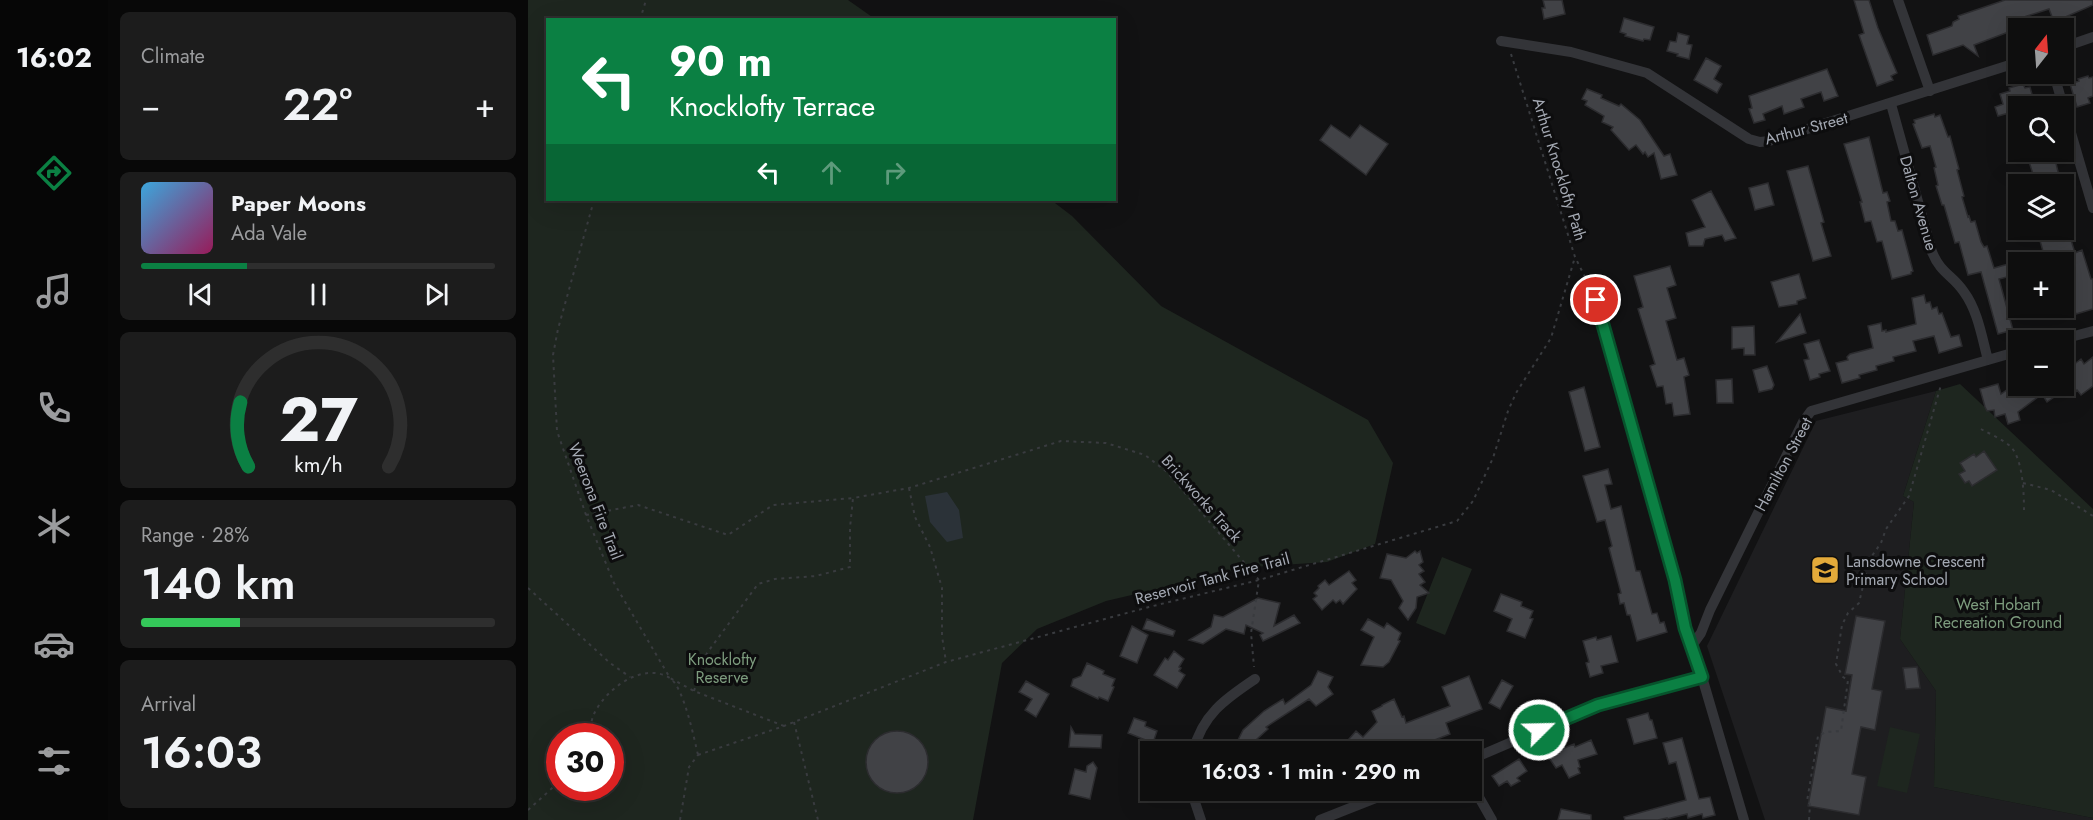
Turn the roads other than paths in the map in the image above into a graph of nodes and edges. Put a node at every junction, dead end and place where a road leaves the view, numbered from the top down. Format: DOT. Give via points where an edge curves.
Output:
graph roads {
  1 [pos="1898,0"];
  2 [pos="2093,37"];
  3 [pos="1504,41"];
  4 [pos="2074,44"];
  5 [pos="2008,66"];
  6 [pos="1930,91"];
  7 [pos="1891,104"];
  8 [pos="2074,142"];
  9 [pos="2093,208"];
  10 [pos="1596,300"];
  11 [pos="2093,331"];
  12 [pos="2074,336"];
  13 [pos="2008,354"];
  14 [pos="1988,360"];
  15 [pos="1691,647"];
  16 [pos="1702,677"];
  17 [pos="1255,679"];
  18 [pos="1197,741"];
  19 [pos="1482,755"];
  20 [pos="1195,801"];
  21 [pos="1368,801"];
  22 [pos="1481,801"];
  23 [pos="1201,820"];
  24 [pos="1320,820"];
  25 [pos="1492,820"];
  26 [pos="1744,820"];
  1 -- 6 [label="street"];
  2 -- 4 [label="street"];
  3 -- 7 [label="street, Arthur Street" via="1571,52 1647,73 1749,139 1760,142"];
  5 -- 6 [label="street, Arthur Street"];
  6 -- 7 [label="street, Arthur Street"];
  7 -- 14 [label="street, Dalton Avenue" via="1932,252 1938,265 1964,291"];
  8 -- 9 [label="street"];
  10 -- 15 [label="street"];
  11 -- 12 [label="street"];
  13 -- 14 [label="street, Hamilton Street"];
  14 -- 15 [label="street, Hamilton Street" via="1811,411"];
  15 -- 16 [label="street"];
  16 -- 19 [label="street" via="1598,705"];
  16 -- 26 [label="street"];
  17 -- 18 [label="street" via="1209,714"];
  20 -- 23 [label="street"];
  21 -- 24 [label="street"];
  22 -- 25 [label="street"];
}
